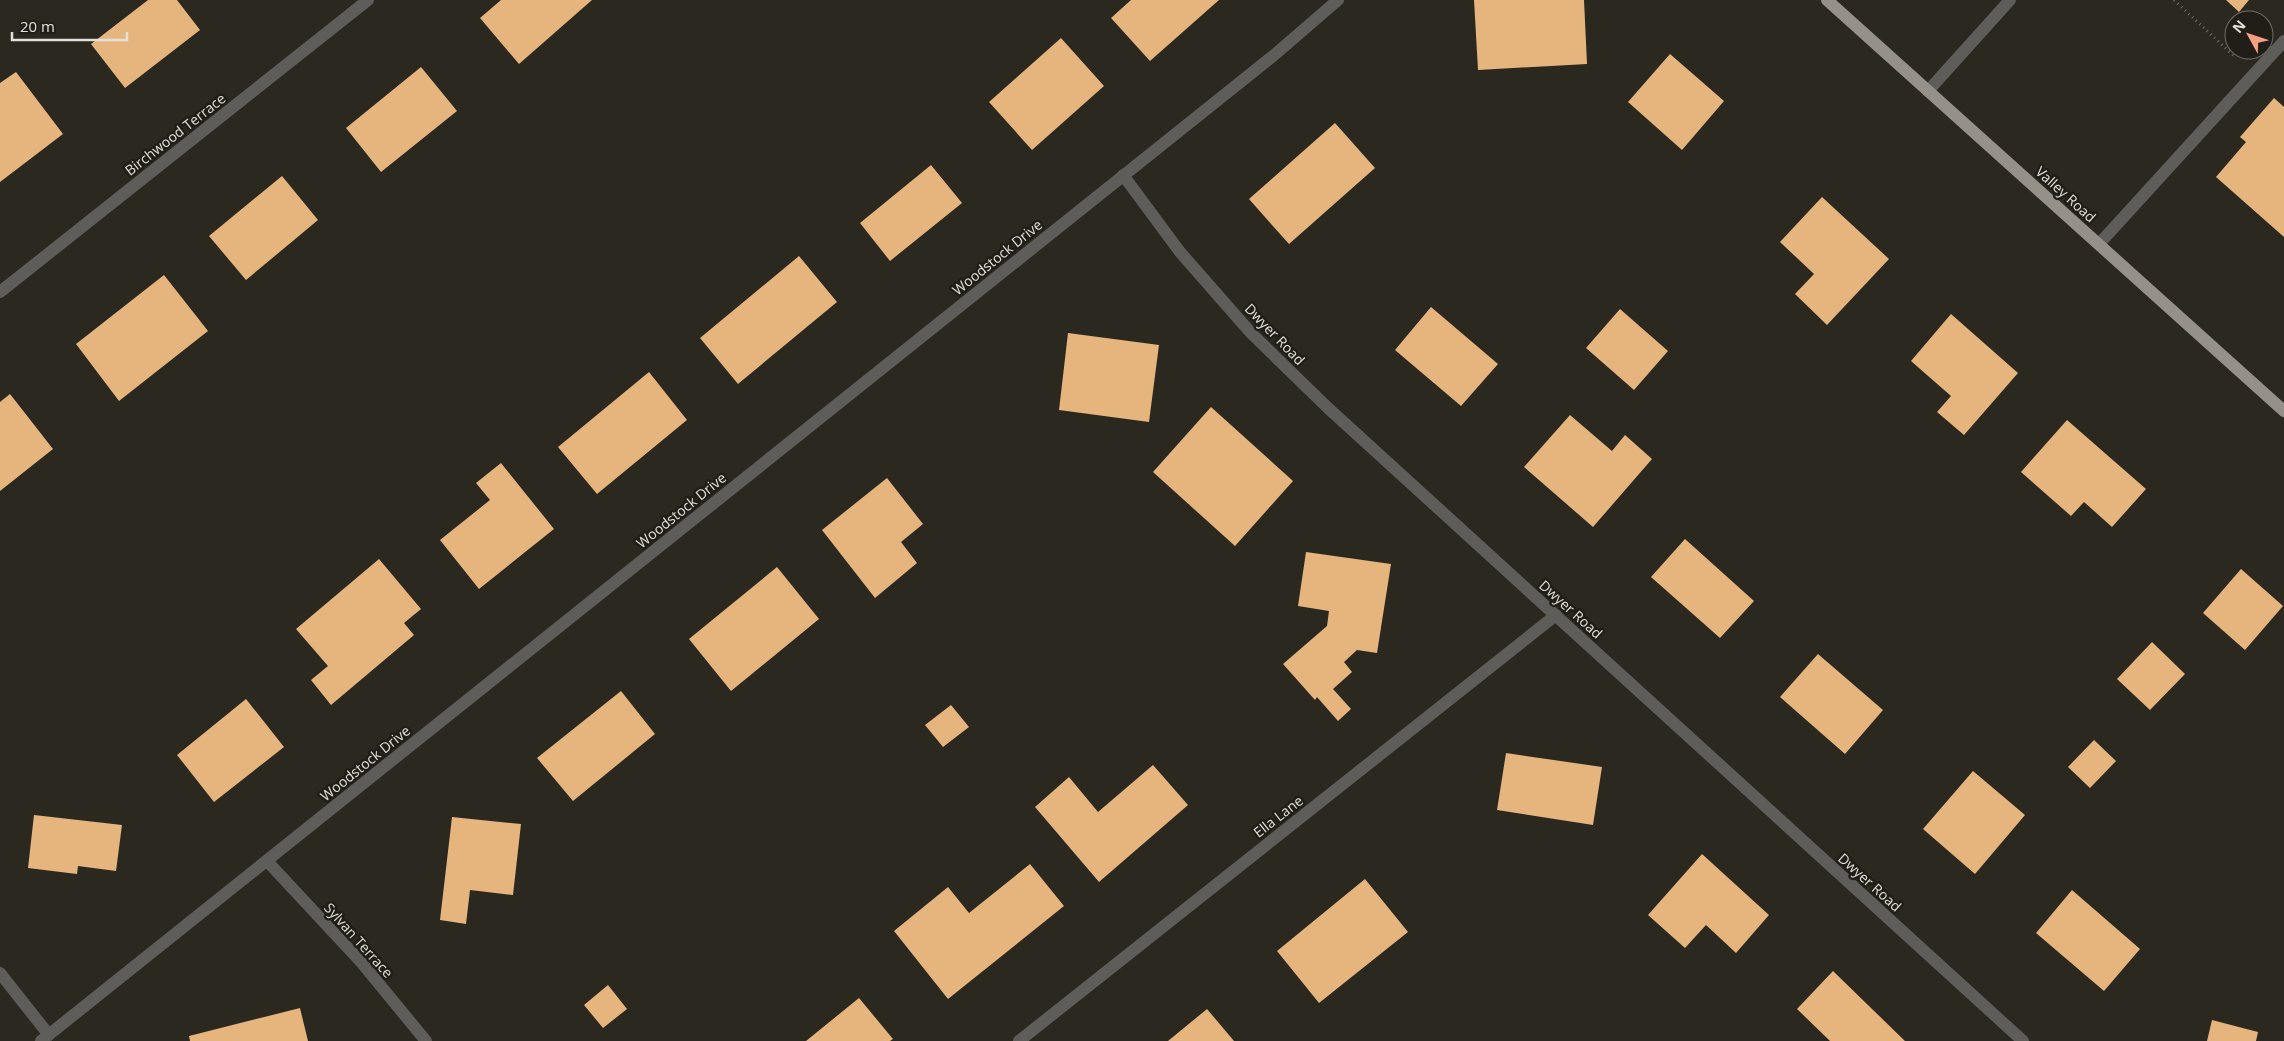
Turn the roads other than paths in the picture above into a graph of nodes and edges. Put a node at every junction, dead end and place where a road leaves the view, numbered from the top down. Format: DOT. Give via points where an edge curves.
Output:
graph roads {
  1 [pos="368,0"];
  2 [pos="1338,0"];
  3 [pos="1827,0"];
  4 [pos="2010,0"];
  5 [pos="2284,41"];
  6 [pos="1928,91"];
  7 [pos="1123,176"];
  8 [pos="2099,244"];
  9 [pos="0,292"];
  10 [pos="2284,411"];
  11 [pos="1556,615"];
  12 [pos="267,861"];
  13 [pos="0,973"];
  14 [pos="45,1038"];
  15 [pos="426,1041"];
  16 [pos="1019,1041"];
  17 [pos="2023,1041"];
  1 -- 9 [label="street, Birchwood Terrace"];
  2 -- 7 [label="street, Woodstock Drive"];
  3 -- 6 [label="main road, Valley Road"];
  4 -- 6 [label="street"];
  5 -- 8 [label="street"];
  6 -- 8 [label="main road, Valley Road"];
  7 -- 11 [label="street, Dwyer Road" via="1180,252 1252,333 1328,408"];
  7 -- 12 [label="street, Woodstock Drive"];
  8 -- 10 [label="main road, Valley Road"];
  11 -- 16 [label="street, Ella Lane"];
  11 -- 17 [label="street, Dwyer Road"];
  12 -- 14 [label="street, Woodstock Drive"];
  12 -- 15 [label="street, Sylvan Terrace" via="361,962"];
  13 -- 14 [label="street"];
}
